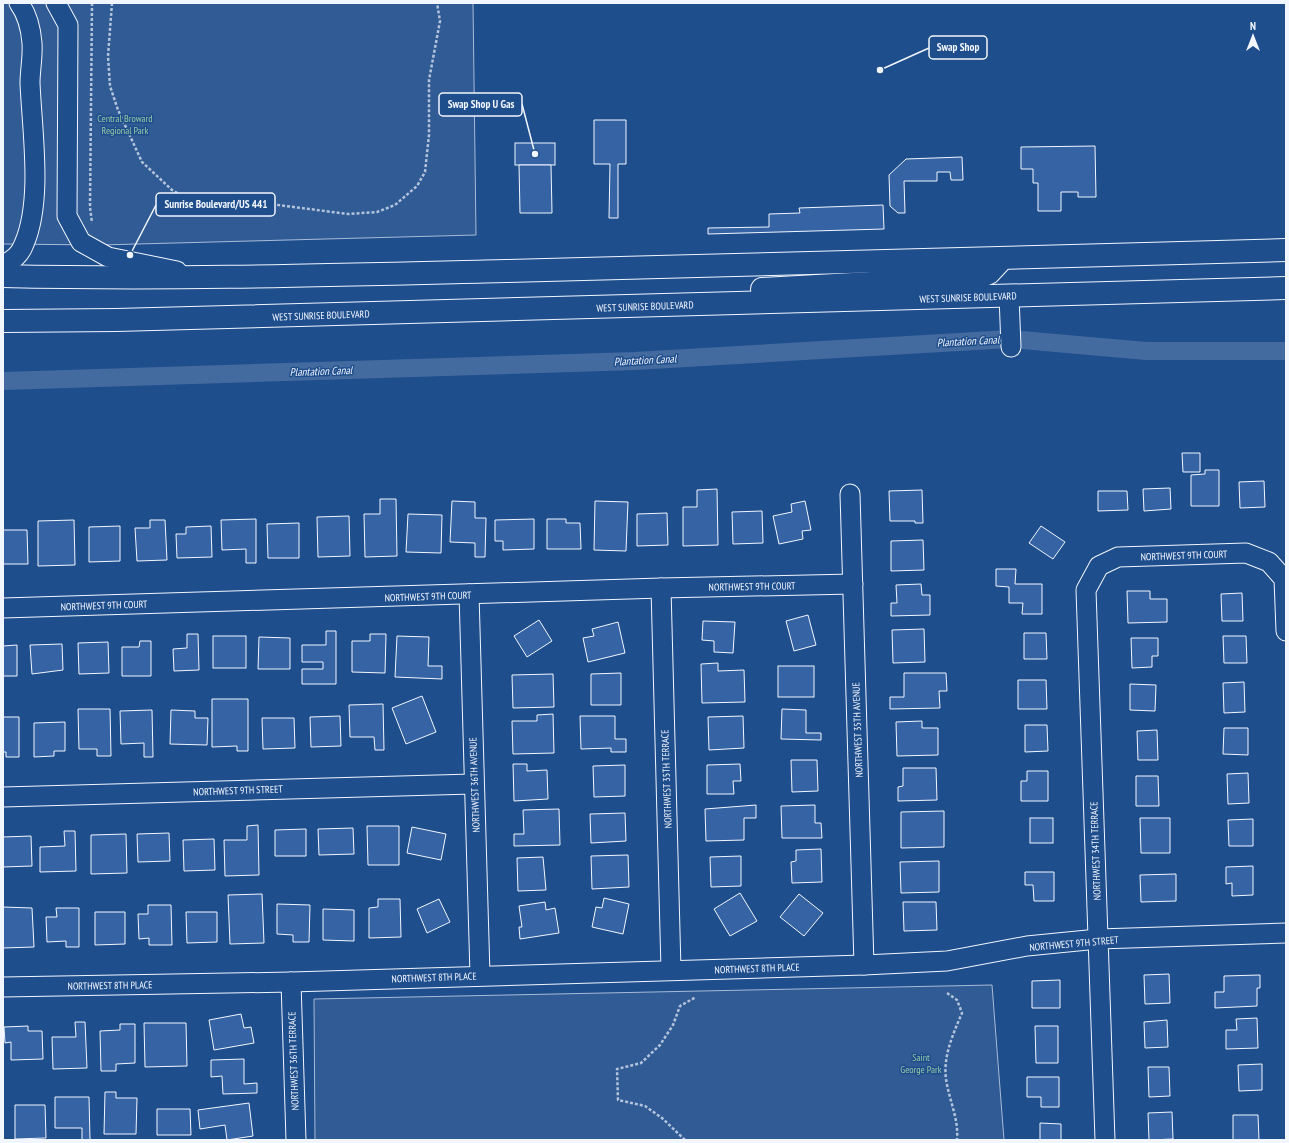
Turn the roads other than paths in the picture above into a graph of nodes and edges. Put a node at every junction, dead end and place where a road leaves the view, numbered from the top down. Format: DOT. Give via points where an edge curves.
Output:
graph roads {
  1 [pos="19,3"];
  2 [pos="56,3"];
  3 [pos="1286,250"];
  4 [pos="1003,258"];
  5 [pos="3,265"];
  6 [pos="3,276"];
  7 [pos="206,277"];
  8 [pos="1286,288"];
  9 [pos="1009,296"];
  10 [pos="718,304"];
  11 [pos="3,321"];
  12 [pos="1010,339"];
  13 [pos="850,494"];
  14 [pos="1099,566"];
  15 [pos="853,584"];
  16 [pos="661,588"];
  17 [pos="469,594"];
  18 [pos="3,608"];
  19 [pos="1286,631"];
  20 [pos="473,784"];
  21 [pos="3,797"];
  22 [pos="1286,933"];
  23 [pos="1098,939"];
  24 [pos="864,965"];
  25 [pos="671,970"];
  26 [pos="480,975"];
  27 [pos="291,982"];
  28 [pos="3,987"];
  29 [pos="296,1140"];
  30 [pos="1105,1140"];
  1 -- 5 [label="street" via="24,10 32,43 32,215 24,245 16,258"];
  2 -- 7 [label="street" via="68,25 67,216 81,242 108,257"];
  3 -- 4 [label="main road"];
  4 -- 7 [label="main road"];
  4 -- 10 [label="main road" via="989,273 980,277 740,290"];
  6 -- 7 [label="main road" via="114,279"];
  8 -- 9 [label="main road, WEST SUNRISE BOULEVARD"];
  9 -- 10 [label="main road, WEST SUNRISE BOULEVARD"];
  9 -- 12 [label="street"];
  10 -- 11 [label="main road, WEST SUNRISE BOULEVARD"];
  13 -- 15 [label="street, NORTHWEST 35TH AVENUE"];
  14 -- 19 [label="street, NORTHWEST 9TH COURT" via="1118,556 1246,553 1269,562 1284,579"];
  14 -- 23 [label="street, NORTHWEST 34TH TERRACE" via="1086,590"];
  15 -- 16 [label="street, NORTHWEST 9TH COURT"];
  15 -- 24 [label="street, NORTHWEST 35TH AVENUE"];
  16 -- 17 [label="street, NORTHWEST 9TH COURT"];
  16 -- 25 [label="street, NORTHWEST 35TH TERRACE"];
  17 -- 18 [label="street, NORTHWEST 9TH COURT"];
  17 -- 20 [label="street, NORTHWEST 36TH AVENUE"];
  20 -- 21 [label="street, NORTHWEST 9TH STREET"];
  20 -- 26 [label="street, NORTHWEST 36TH AVENUE"];
  22 -- 23 [label="street, NORTHWEST 9TH STREET"];
  23 -- 24 [label="street, NORTHWEST 9TH STREET" via="1027,946 947,961"];
  23 -- 30 [label="street, NORTHWEST 34TH TERRACE"];
  24 -- 25 [label="street, NORTHWEST 8TH PLACE"];
  25 -- 26 [label="street, NORTHWEST 8TH PLACE"];
  26 -- 27 [label="street, NORTHWEST 8TH PLACE"];
  27 -- 28 [label="street, NORTHWEST 8TH PLACE"];
  27 -- 29 [label="street, NORTHWEST 36TH TERRACE"];
}
